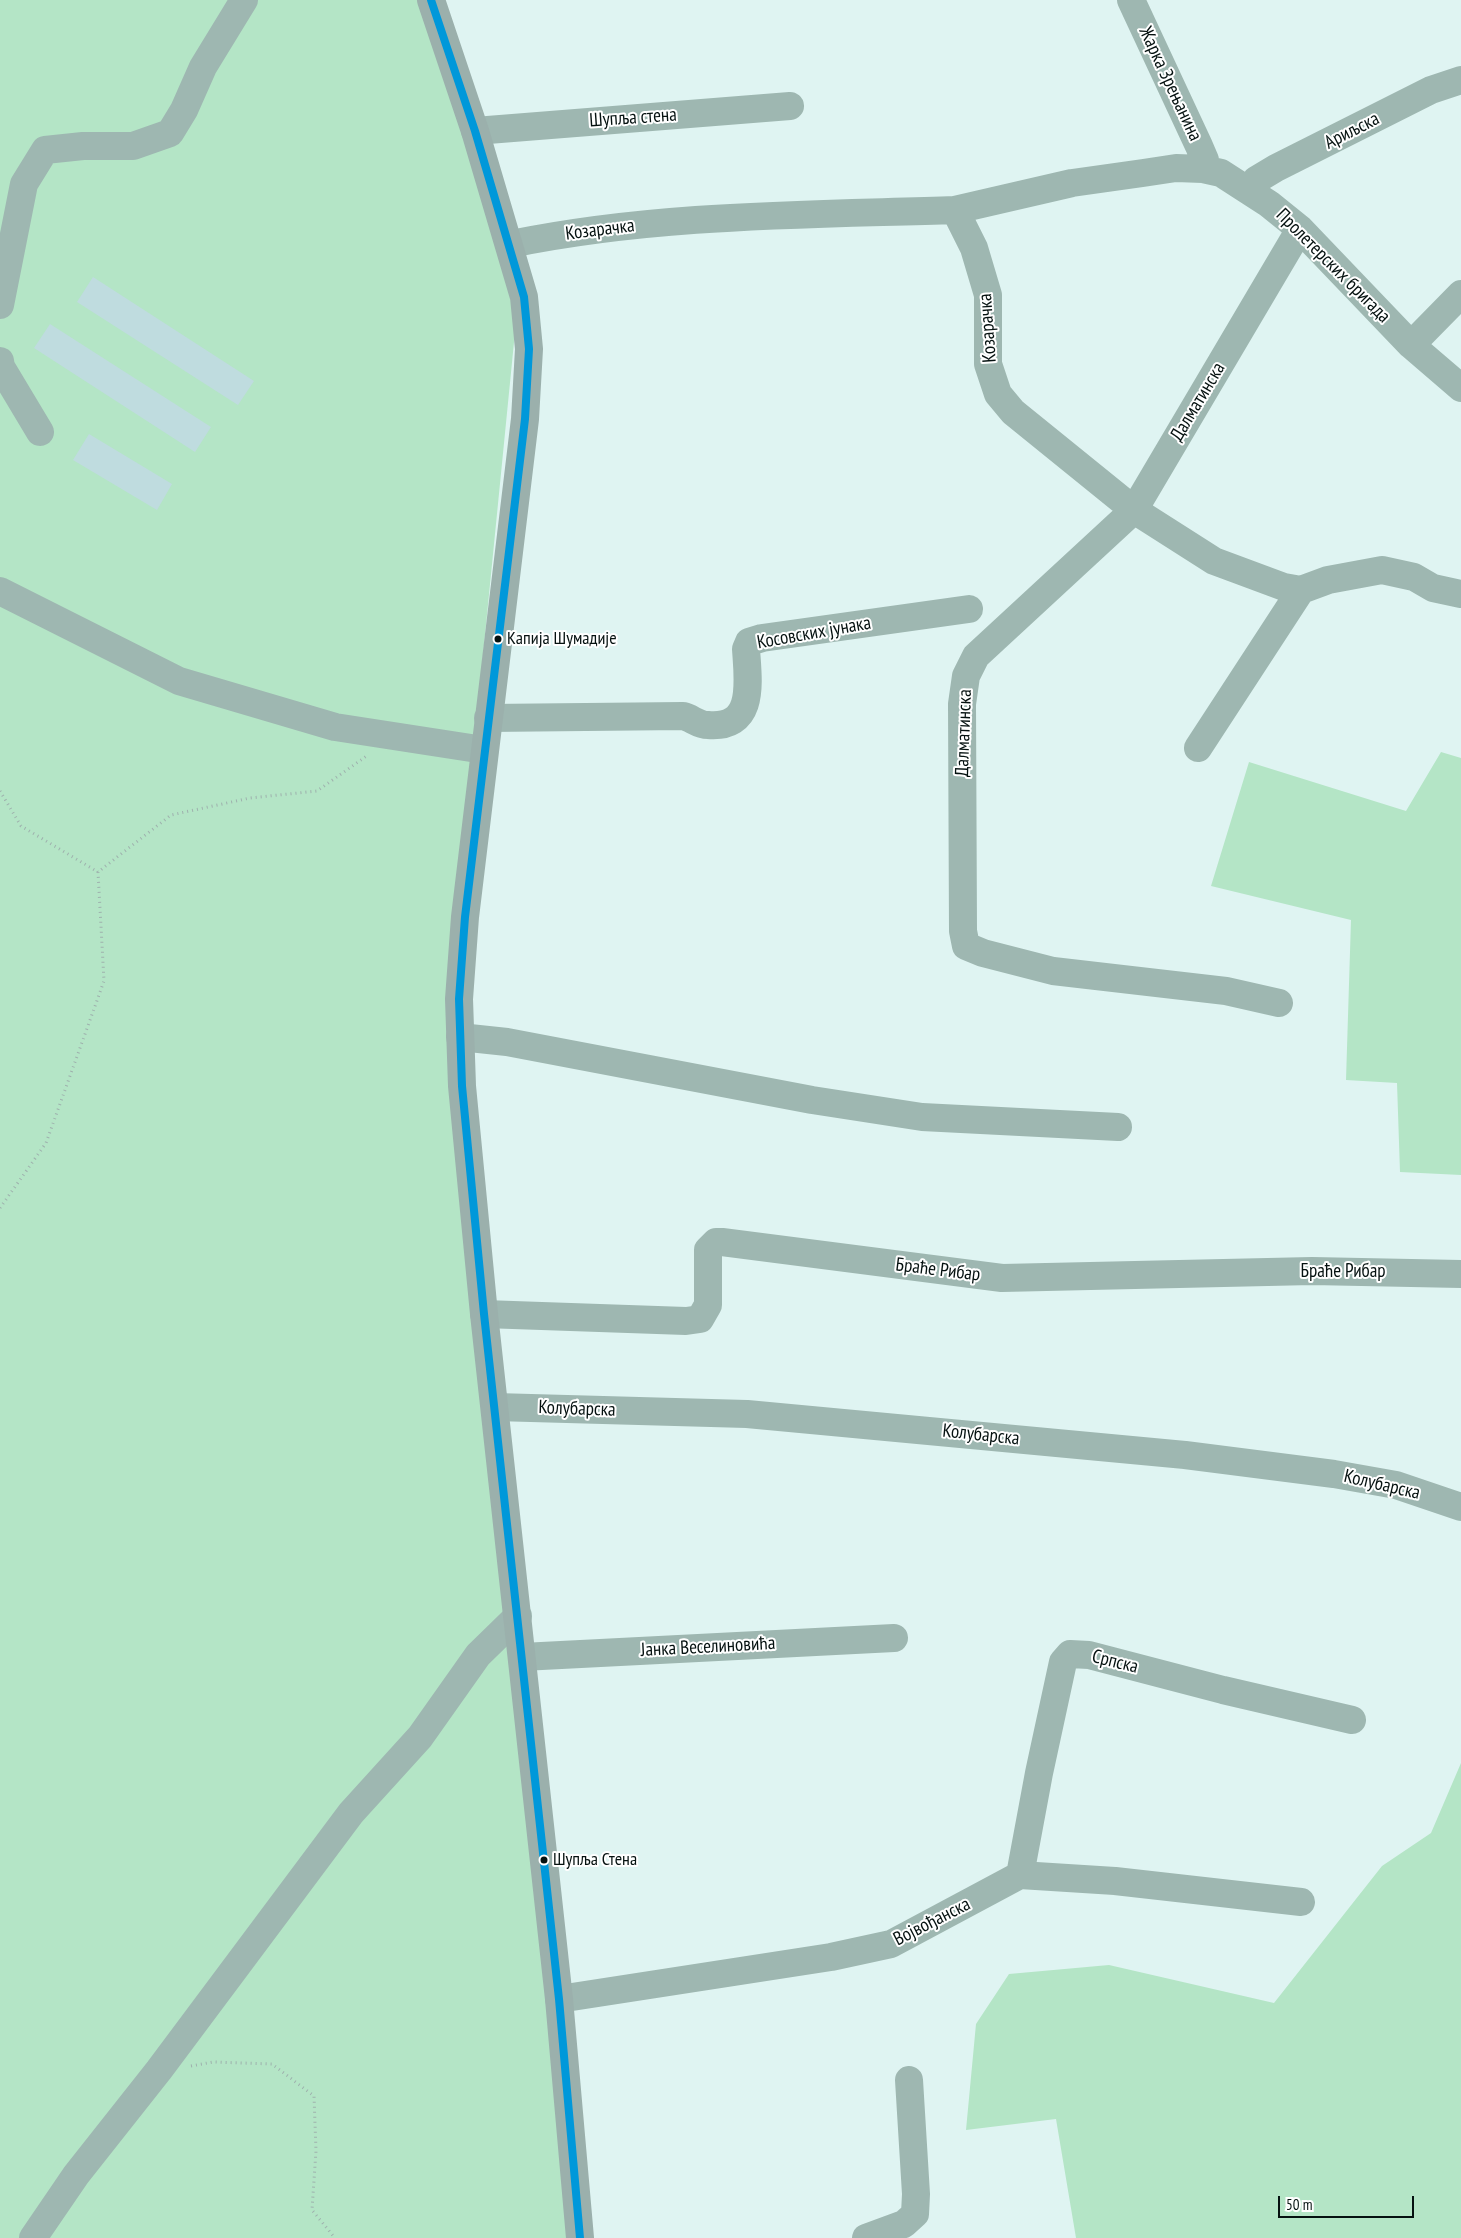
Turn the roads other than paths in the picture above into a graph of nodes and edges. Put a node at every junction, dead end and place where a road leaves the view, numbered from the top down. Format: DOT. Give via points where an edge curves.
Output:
graph roads {
  1 [pos="244,0"];
  2 [pos="431,0"];
  3 [pos="1131,0"];
  4 [pos="1461,80"];
  5 [pos="790,106"];
  6 [pos="476,131"];
  7 [pos="1203,169"];
  8 [pos="1250,191"];
  9 [pos="955,210"];
  10 [pos="1300,229"];
  11 [pos="511,244"];
  12 [pos="1461,294"];
  13 [pos="0,305"];
  14 [pos="1411,345"];
  15 [pos="0,361"];
  16 [pos="1461,388"];
  17 [pos="40,432"];
  18 [pos="1134,510"];
  19 [pos="1301,590"];
  20 [pos="0,591"];
  21 [pos="1461,594"];
  22 [pos="969,609"];
  23 [pos="488,718"];
  24 [pos="1198,748"];
  25 [pos="484,750"];
  26 [pos="1279,1003"];
  27 [pos="460,1037"];
  28 [pos="1118,1127"];
  29 [pos="1461,1274"];
  30 [pos="484,1314"];
  31 [pos="495,1407"];
  32 [pos="1461,1507"];
  33 [pos="518,1616"];
  34 [pos="894,1638"];
  35 [pos="522,1657"];
  36 [pos="1352,1720"];
  37 [pos="1020,1876"];
  38 [pos="1301,1902"];
  39 [pos="559,1999"];
  40 [pos="909,2080"];
  41 [pos="33,2238"];
  42 [pos="580,2238"];
  43 [pos="866,2238"];
  1 -- 13 [label="street" via="203,66 170,133 133,146 45,150 24,184"];
  2 -- 6 [label="main road"];
  3 -- 7 [label="street, Жарка Зрењанина" via="1199,146 1204,160"];
  4 -- 8 [label="street, Ариљска" via="1431,90 1276,168 1256,180"];
  5 -- 6 [label="street, Шупља стена"];
  6 -- 11 [label="main road"];
  7 -- 8 [label="street, Пролетерских бригада" via="1221,173"];
  7 -- 9 [label="street, Пролетерских бригада" via="1176,168 1072,184"];
  8 -- 10 [label="street, Пролетерских бригада"];
  9 -- 11 [label="street, Козарачка" via="710,218 595,229"];
  9 -- 18 [label="street, Козарачка" via="974,248 988,295 988,364 998,394 1013,412"];
  10 -- 14 [label="street, Пролетерских бригада"];
  10 -- 18 [label="street, Далматинска"];
  11 -- 23 [label="main road" via="524,296 529,349 528,387"];
  12 -- 14 [label="street"];
  14 -- 16 [label="street, Пролетерских бригада"];
  15 -- 17 [label="street"];
  18 -- 19 [label="street, Козарачка" via="1214,561 1284,587"];
  18 -- 26 [label="street, Далматинска" via="981,651 966,676 962,704 964,940 966,946 974,950 1053,971 1226,991"];
  19 -- 21 [label="street" via="1328,580 1382,570"];
  19 -- 24 [label="street"];
  20 -- 25 [label="street" via="179,681 335,727"];
  22 -- 23 [label="street, Косовских јунака" via="749,642 746,649 747,702 737,716 723,724 700,724 683,716"];
  23 -- 25 [label="main road"];
  25 -- 27 [label="main road" via="465,917"];
  27 -- 28 [label="street" via="507,1042 812,1100 922,1117"];
  27 -- 30 [label="main road"];
  29 -- 30 [label="street, Браће Рибар" via="1312,1272 1002,1278 716,1242 708,1250 708,1304 700,1319"];
  30 -- 31 [label="main road"];
  31 -- 32 [label="street, Колубарска" via="747,1414 1185,1455 1396,1485"];
  31 -- 33 [label="main road"];
  33 -- 35 [label="main road"];
  33 -- 41 [label="street" via="478,1655 420,1737 351,1813 160,2070 76,2175"];
  34 -- 35 [label="street, Јанка Веселиновића"];
  35 -- 39 [label="main road"];
  36 -- 37 [label="street, Српска" via="1089,1655 1070,1654 1063,1662"];
  37 -- 38 [label="street" via="1115,1881"];
  37 -- 39 [label="street, Војвођанска" via="891,1944 831,1957"];
  39 -- 42 [label="main road"];
  40 -- 43 [label="street" via="915,2214 904,2224"];
}
